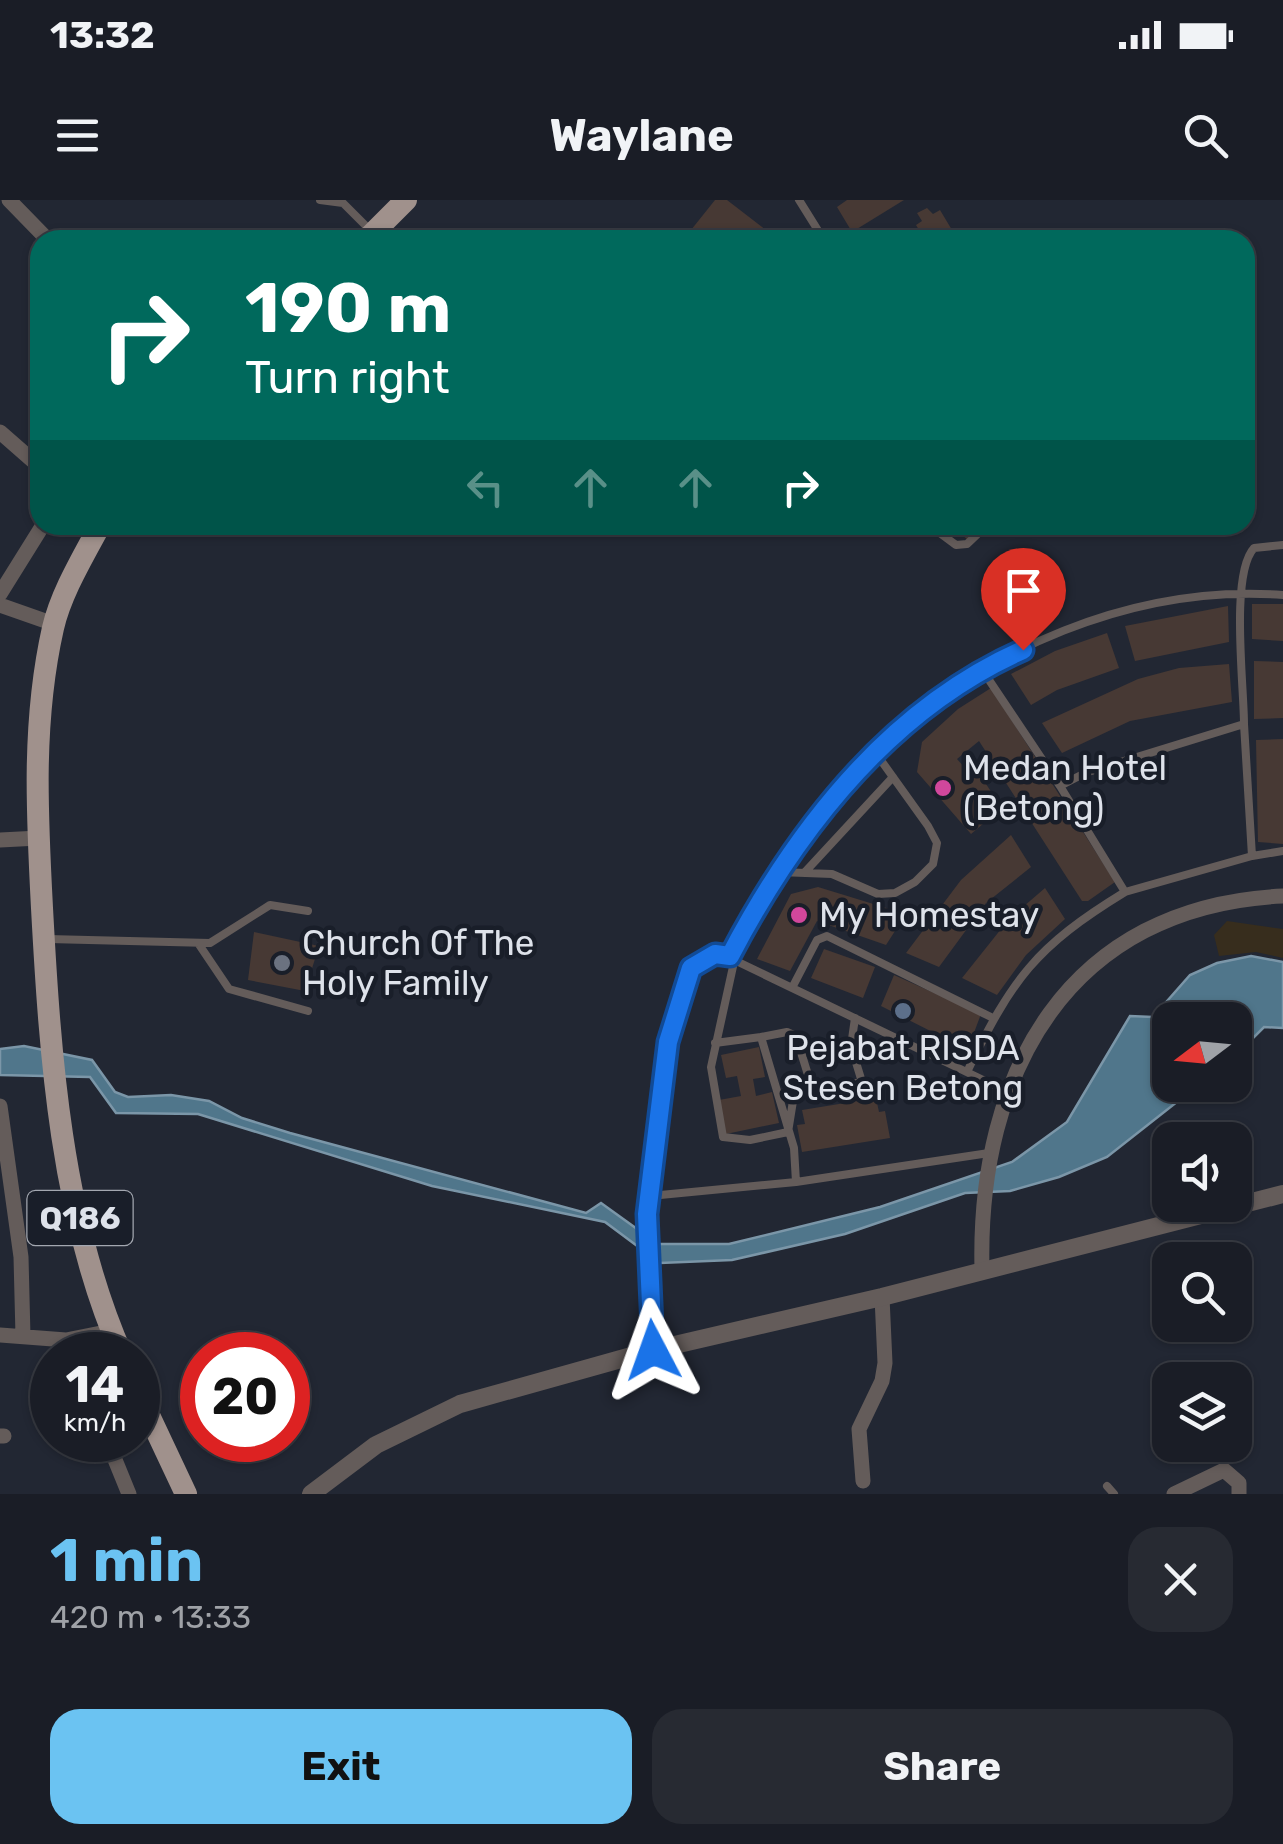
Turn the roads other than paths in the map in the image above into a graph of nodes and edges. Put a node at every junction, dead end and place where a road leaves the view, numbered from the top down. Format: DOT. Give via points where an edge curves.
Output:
graph roads {
  1 [pos="9,200"];
  2 [pos="320,200"];
  3 [pos="406,200"];
  4 [pos="799,200"];
  5 [pos="38,230"];
  6 [pos="364,230"];
  7 [pos="377,230"];
  8 [pos="818,230"];
  9 [pos="0,432"];
  10 [pos="30,458"];
  11 [pos="37,535"];
  12 [pos="95,535"];
  13 [pos="942,535"];
  14 [pos="976,535"];
  15 [pos="1283,545"];
  16 [pos="1241,592"];
  17 [pos="0,594"];
  18 [pos="1283,594"];
  19 [pos="0,605"];
  20 [pos="54,624"];
  21 [pos="984,671"];
  22 [pos="1244,724"];
  23 [pos="875,752"];
  24 [pos="893,777"];
  25 [pos="1060,786"];
  26 [pos="38,838"];
  27 [pos="0,840"];
  28 [pos="1283,852"];
  29 [pos="1252,856"];
  30 [pos="779,872"];
  31 [pos="805,872"];
  32 [pos="1126,892"];
  33 [pos="1283,896"];
  34 [pos="308,911"];
  35 [pos="44,939"];
  36 [pos="198,944"];
  37 [pos="732,959"];
  38 [pos="794,986"];
  39 [pos="308,1011"];
  40 [pos="855,1018"];
  41 [pos="993,1018"];
  42 [pos="761,1038"];
  43 [pos="715,1042"];
  44 [pos="967,1072"];
  45 [pos="814,1091"];
  46 [pos="1006,1091"];
  47 [pos="0,1106"];
  48 [pos="788,1132"];
  49 [pos="988,1158"];
  50 [pos="796,1182"];
  51 [pos="1283,1194"];
  52 [pos="650,1196"];
  53 [pos="982,1270"];
  54 [pos="882,1297"];
  55 [pos="111,1331"];
  56 [pos="0,1336"];
  57 [pos="23,1336"];
  58 [pos="30,1338"];
  59 [pos="653,1350"];
  60 [pos="160,1439"];
  61 [pos="116,1462"];
  62 [pos="863,1481"];
  63 [pos="1107,1486"];
  64 [pos="130,1494"];
  65 [pos="186,1494"];
  66 [pos="311,1494"];
  67 [pos="1114,1494"];
  68 [pos="1174,1494"];
  69 [pos="1240,1494"];
  1 -- 5 [label="street"];
  2 -- 6 [label="lane" via="343,204"];
  3 -- 7 [label="main road"];
  4 -- 8 [label="lane"];
  9 -- 10 [label="street"];
  11 -- 17 [label="street"];
  12 -- 20 [label="main road, Q186"];
  13 -- 14 [label="lane" via="956,545"];
  15 -- 16 [label="lane" via="1248,554"];
  16 -- 18 [label="lane"];
  16 -- 21 [label="lane" via="1182,596 1118,612"];
  16 -- 22 [label="lane"];
  19 -- 20 [label="street"];
  20 -- 26 [label="main road, Q186" via="37,738"];
  21 -- 23 [label="lane"];
  21 -- 25 [label="lane"];
  22 -- 25 [label="lane"];
  22 -- 29 [label="lane"];
  23 -- 24 [label="lane"];
  23 -- 30 [label="lane"];
  24 -- 31 [label="lane"];
  24 -- 31 [label="lane" via="937,843 933,864 916,882 878,894 832,874"];
  25 -- 32 [label="lane"];
  26 -- 27 [label="street"];
  26 -- 35 [label="main road, Q186"];
  28 -- 29 [label="lane"];
  29 -- 32 [label="lane"];
  30 -- 31 [label="lane"];
  30 -- 37 [label="lane"];
  32 -- 41 [label="lane" via="1038,954"];
  33 -- 46 [label="street" via="1234,898 1165,920 1108,954 1062,997"];
  34 -- 36 [label="lane" via="270,905"];
  35 -- 36 [label="lane"];
  35 -- 55 [label="main road, Q186" via="55,1077 86,1243"];
  36 -- 39 [label="lane" via="228,988"];
  37 -- 38 [label="lane"];
  37 -- 43 [label="lane"];
  37 -- 52 [label="lane" via="715,954 691,968 668,1042"];
  38 -- 40 [label="lane"];
  38 -- 41 [label="lane" via="816,940 827,936"];
  40 -- 44 [label="lane"];
  40 -- 45 [label="lane" via="852,1046 862,1082"];
  41 -- 44 [label="lane"];
  42 -- 43 [label="lane"];
  42 -- 45 [label="lane" via="796,1036"];
  42 -- 48 [label="lane"];
  43 -- 48 [label="lane" via="711,1066 722,1137 750,1140"];
  44 -- 46 [label="lane"];
  45 -- 48 [label="lane" via="793,1101"];
  46 -- 49 [label="street"];
  47 -- 57 [label="street" via="21,1258"];
  48 -- 50 [label="lane"];
  49 -- 50 [label="lane"];
  49 -- 53 [label="street" via="980,1206"];
  50 -- 52 [label="lane"];
  51 -- 53 [label="street"];
  52 -- 59 [label="lane"];
  53 -- 54 [label="street"];
  54 -- 59 [label="street"];
  54 -- 62 [label="street" via="884,1374 859,1429"];
  56 -- 57 [label="street"];
  57 -- 58 [label="street"];
  59 -- 66 [label="street" via="460,1404 376,1445"];
  60 -- 65 [label="main road"];
  61 -- 64 [label="street"];
  63 -- 67 [label="lane"];
  68 -- 69 [label="street" via="1224,1470 1239,1483"];
}
